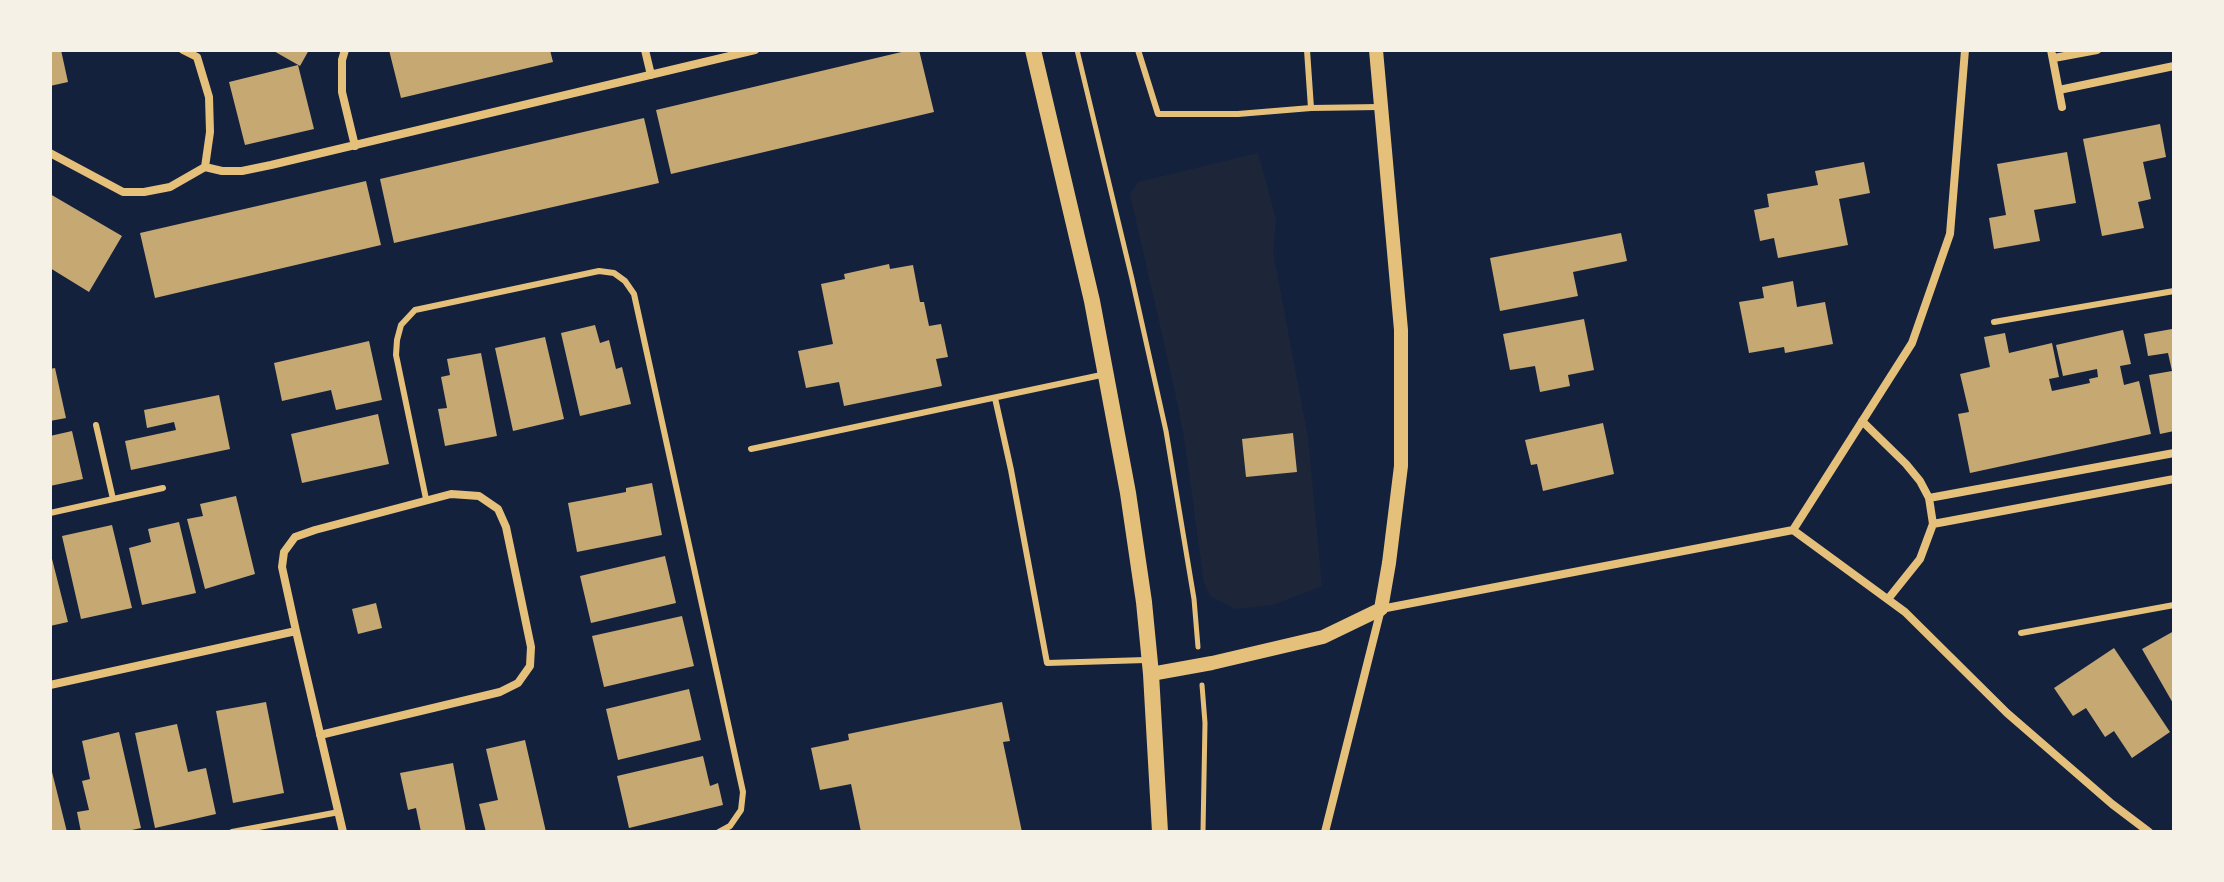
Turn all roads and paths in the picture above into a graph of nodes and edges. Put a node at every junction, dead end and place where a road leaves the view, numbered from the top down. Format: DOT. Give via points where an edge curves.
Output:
graph roads {
  1 [pos="183,50"];
  2 [pos="345,50"];
  3 [pos="645,50"];
  4 [pos="755,50"];
  5 [pos="1033,50"];
  6 [pos="1077,50"];
  7 [pos="1138,50"];
  8 [pos="1307,50"];
  9 [pos="1376,50"];
  10 [pos="1965,50"];
  11 [pos="2097,50"];
  12 [pos="199,53"];
  13 [pos="2053,54"];
  14 [pos="2174,66"];
  15 [pos="651,75"];
  16 [pos="2059,90"];
  17 [pos="1381,107"];
  18 [pos="2062,107"];
  19 [pos="1311,108"];
  20 [pos="355,146"];
  21 [pos="50,153"];
  22 [pos="205,167"];
  23 [pos="2174,291"];
  24 [pos="1994,322"];
  25 [pos="1106,374"];
  26 [pos="995,398"];
  27 [pos="1862,421"];
  28 [pos="96,425"];
  29 [pos="751,449"];
  30 [pos="2174,453"];
  31 [pos="2174,479"];
  32 [pos="163,488"];
  33 [pos="1929,498"];
  34 [pos="113,499"];
  35 [pos="426,499"];
  36 [pos="50,513"];
  37 [pos="1933,524"];
  38 [pos="1793,530"];
  39 [pos="1194,599"];
  40 [pos="1888,599"];
  41 [pos="2174,605"];
  42 [pos="1381,609"];
  43 [pos="296,631"];
  44 [pos="2021,633"];
  45 [pos="1150,667"];
  46 [pos="50,685"];
  47 [pos="1205,723"];
  48 [pos="320,735"];
  49 [pos="339,812"];
  50 [pos="232,832"];
  51 [pos="343,832"];
  52 [pos="719,832"];
  53 [pos="1160,832"];
  54 [pos="1203,832"];
  55 [pos="1325,832"];
  56 [pos="2149,832"];
  1 -- 12 [label="street"];
  2 -- 20 [label="street" via="342,92"];
  3 -- 15 [label="street"];
  4 -- 15 [label="street"];
  5 -- 25 [label="main road"];
  6 -- 39 [label="path" via="1166,431"];
  7 -- 19 [label="lane" via="1158,114"];
  8 -- 19 [label="lane"];
  9 -- 17 [label="street"];
  10 -- 27 [label="street" via="1950,234 1912,343"];
  11 -- 13 [label="street"];
  12 -- 22 [label="street" via="209,97"];
  13 -- 16 [label="street"];
  14 -- 16 [label="street"];
  15 -- 20 [label="street"];
  16 -- 18 [label="street"];
  17 -- 19 [label="lane"];
  17 -- 42 [label="street" via="1401,330 1401,466"];
  20 -- 22 [label="street" via="242,171"];
  21 -- 22 [label="street" via="123,192 170,187"];
  23 -- 24 [label="lane"];
  25 -- 26 [label="lane"];
  25 -- 45 [label="main road" via="1128,493"];
  26 -- 29 [label="lane"];
  26 -- 45 [label="lane" via="1047,663"];
  27 -- 33 [label="street" via="1906,464"];
  27 -- 38 [label="street"];
  28 -- 34 [label="lane"];
  30 -- 33 [label="street"];
  31 -- 37 [label="street"];
  32 -- 34 [label="lane"];
  33 -- 37 [label="street"];
  34 -- 36 [label="lane"];
  35 -- 43 [label="street" via="295,537 284,552 282,567"];
  35 -- 48 [label="street" via="479,496 498,509 531,647 530,666 518,683 500,692"];
  35 -- 52 [label="lane" via="396,355 401,325 415,310 599,271 625,281 634,294 743,792 741,810"];
  37 -- 40 [label="street" via="1920,559"];
  38 -- 40 [label="street"];
  38 -- 42 [label="street"];
  40 -- 56 [label="street" via="2007,713"];
  41 -- 44 [label="lane"];
  42 -- 45 [label="street" via="1323,637 1212,663"];
  42 -- 55 [label="street"];
  43 -- 46 [label="street"];
  43 -- 48 [label="street"];
  45 -- 53 [label="main road"];
  47 -- 54 [label="path"];
  48 -- 49 [label="street"];
  49 -- 50 [label="lane"];
  49 -- 51 [label="street"];
}
